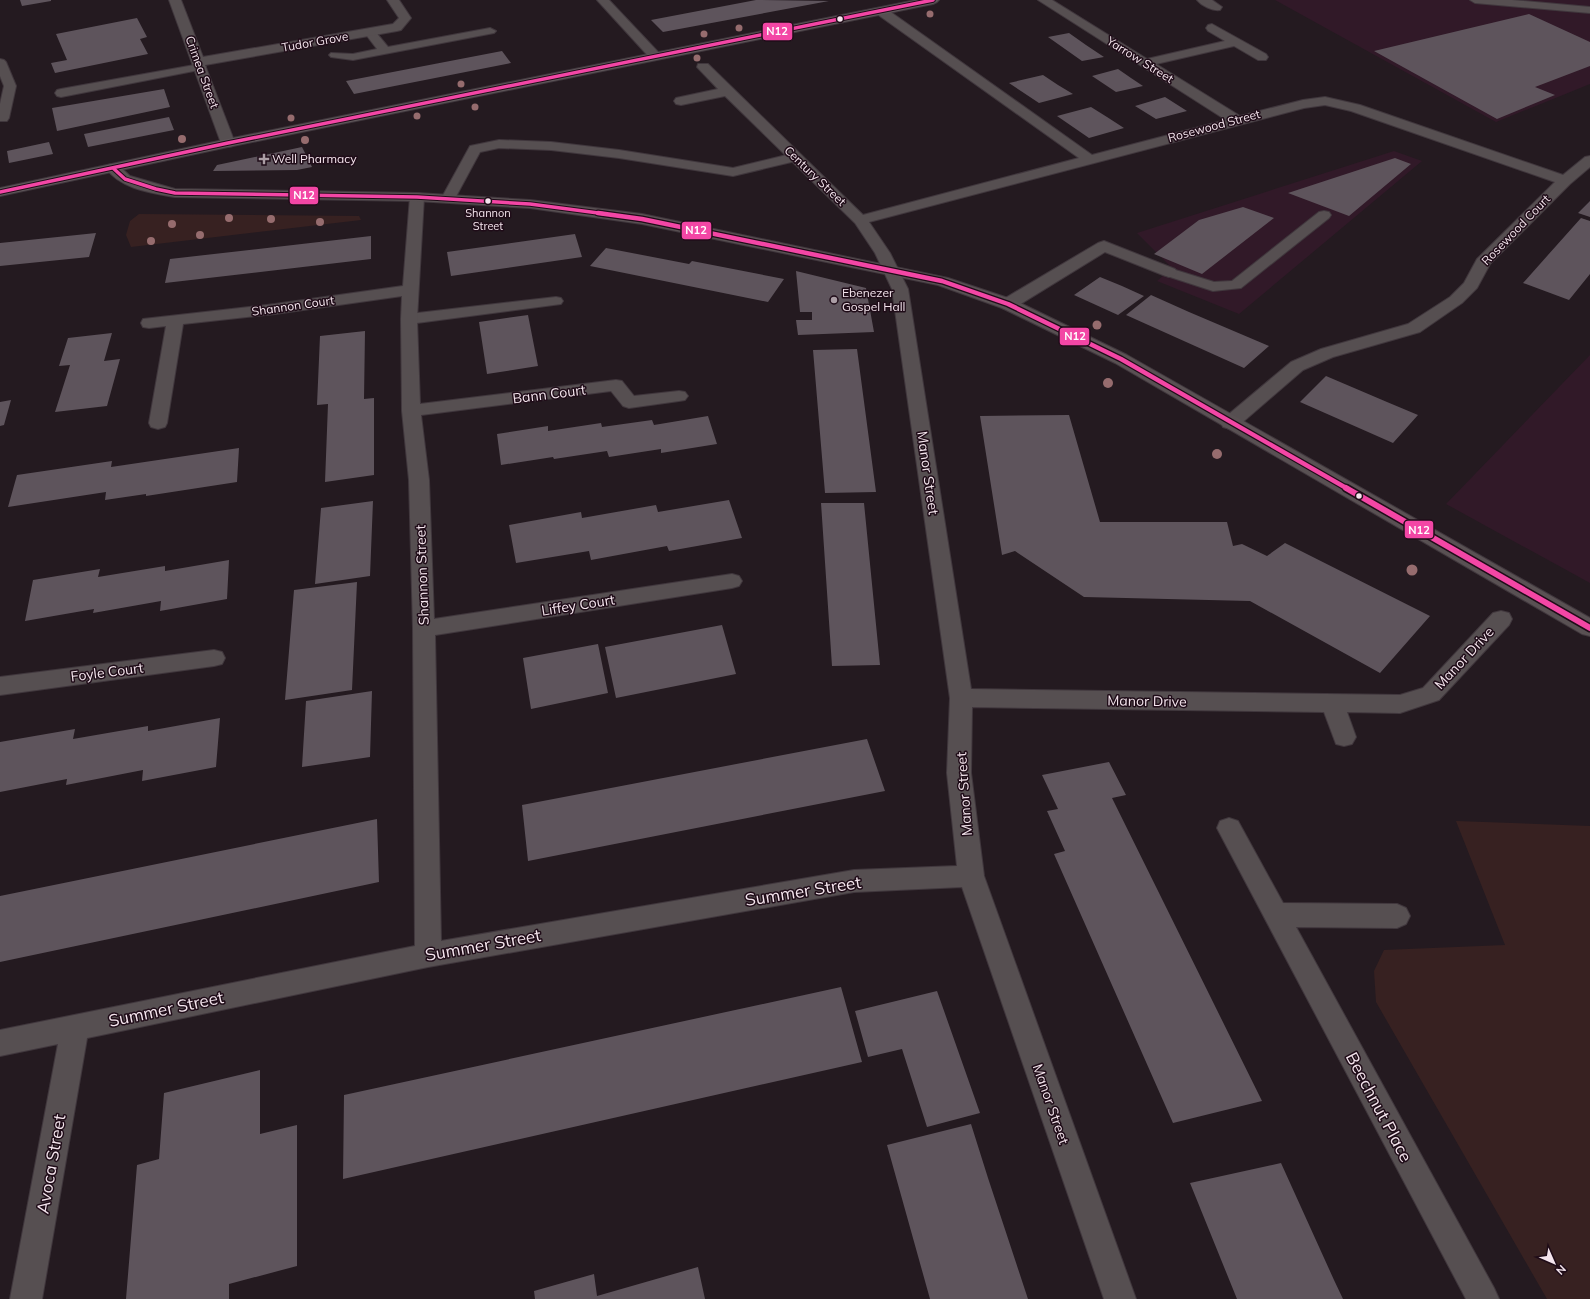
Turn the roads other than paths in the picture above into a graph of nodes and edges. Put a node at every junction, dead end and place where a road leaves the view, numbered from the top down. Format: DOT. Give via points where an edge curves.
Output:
graph roads {
  1 [pos="175,0"];
  2 [pos="393,0"];
  3 [pos="603,0"];
  4 [pos="932,0"];
  5 [pos="1044,0"];
  6 [pos="1475,0"];
  7 [pos="1590,10"];
  8 [pos="881,11"];
  9 [pos="1212,28"];
  10 [pos="370,32"];
  11 [pos="490,32"];
  12 [pos="1236,42"];
  13 [pos="385,51"];
  14 [pos="335,55"];
  15 [pos="655,56"];
  16 [pos="1262,57"];
  17 [pos="1146,63"];
  18 [pos="0,64"];
  19 [pos="199,65"];
  20 [pos="703,68"];
  21 [pos="728,91"];
  22 [pos="61,92"];
  23 [pos="681,101"];
  24 [pos="3,118"];
  25 [pos="1236,120"];
  26 [pos="228,143"];
  27 [pos="795,157"];
  28 [pos="1089,159"];
  29 [pos="1590,160"];
  30 [pos="113,168"];
  31 [pos="1564,181"];
  32 [pos="0,192"];
  33 [pos="417,197"];
  34 [pos="448,199"];
  35 [pos="1324,215"];
  36 [pos="860,220"];
  37 [pos="893,270"];
  38 [pos="1169,272"];
  39 [pos="411,290"];
  40 [pos="556,301"];
  41 [pos="1008,304"];
  42 [pos="409,319"];
  43 [pos="175,320"];
  44 [pos="149,323"];
  45 [pos="679,396"];
  46 [pos="411,411"];
  47 [pos="158,423"];
  48 [pos="1230,423"];
  49 [pos="732,581"];
  50 [pos="1500,619"];
  51 [pos="1590,628"];
  52 [pos="424,629"];
  53 [pos="214,658"];
  54 [pos="0,686"];
  55 [pos="961,698"];
  56 [pos="1333,704"];
  57 [pos="1344,737"];
  58 [pos="1229,828"];
  59 [pos="971,876"];
  60 [pos="1276,915"];
  61 [pos="1397,916"];
  62 [pos="428,955"];
  63 [pos="75,1028"];
  64 [pos="0,1043"];
  65 [pos="26,1299"];
  66 [pos="1120,1299"];
  67 [pos="1483,1299"];
  1 -- 19 [label="street, Crimea Street"];
  2 -- 10 [label="street, Tudor Grove" via="405,18 397,27"];
  3 -- 15 [label="street"];
  4 -- 8 [label="main road"];
  5 -- 17 [label="street, Yarrow Street"];
  6 -- 7 [label="lane"];
  8 -- 15 [label="main road"];
  8 -- 28 [label="street"];
  9 -- 12 [label="street"];
  10 -- 13 [label="lane"];
  10 -- 19 [label="street, Tudor Grove"];
  11 -- 13 [label="lane"];
  12 -- 16 [label="street"];
  12 -- 17 [label="street"];
  13 -- 14 [label="lane" via="353,57"];
  15 -- 26 [label="main road"];
  17 -- 25 [label="street, Yarrow Street"];
  18 -- 24 [label="lane" via="10,86"];
  19 -- 22 [label="lane"];
  19 -- 26 [label="street, Crimea Street"];
  20 -- 21 [label="street, Century Street"];
  21 -- 23 [label="street"];
  21 -- 27 [label="street, Century Street"];
  25 -- 28 [label="street, Rosewood Street"];
  25 -- 31 [label="street, Rosewood Street" via="1325,101 1355,108"];
  26 -- 30 [label="main road"];
  27 -- 34 [label="lane" via="734,172 619,154 551,146 499,144 475,149"];
  27 -- 36 [label="street, Century Street"];
  28 -- 36 [label="street, Rosewood Street"];
  29 -- 31 [label="street, Rosewood Court"];
  30 -- 32 [label="main road"];
  30 -- 33 [label="main road" via="125,179 175,193"];
  31 -- 48 [label="street, Rosewood Court" via="1483,262 1471,285 1456,300 1414,328 1327,352 1297,366"];
  33 -- 34 [label="main road"];
  33 -- 39 [label="street, Shannon Street"];
  34 -- 37 [label="main road" via="530,204 642,219"];
  35 -- 38 [label="lane" via="1236,285 1213,287"];
  36 -- 37 [label="street, Century Street" via="879,244"];
  37 -- 41 [label="main road" via="942,281"];
  37 -- 55 [label="street, Manor Street" via="902,297"];
  38 -- 41 [label="street" via="1104,246"];
  39 -- 42 [label="street, Shannon Street"];
  39 -- 43 [label="street, Shannon Court"];
  40 -- 42 [label="lane"];
  41 -- 48 [label="main road" via="1121,359"];
  42 -- 46 [label="street, Shannon Street"];
  43 -- 44 [label="street, Shannon Court"];
  43 -- 47 [label="street"];
  45 -- 46 [label="street, Bann Court" via="629,402 616,385"];
  46 -- 52 [label="street, Shannon Street" via="419,480"];
  48 -- 51 [label="main road"];
  49 -- 52 [label="street, Liffey Court"];
  50 -- 56 [label="street, Manor Drive" via="1431,694 1400,704"];
  52 -- 62 [label="street, Shannon Street"];
  53 -- 54 [label="street, Foyle Court"];
  55 -- 56 [label="street, Manor Drive"];
  55 -- 59 [label="street, Manor Street" via="959,773"];
  56 -- 57 [label="street"];
  58 -- 60 [label="street, Beechnut Place"];
  59 -- 62 [label="street, Summer Street" via="854,881"];
  59 -- 66 [label="street, Manor Street"];
  60 -- 61 [label="street"];
  60 -- 67 [label="street, Beechnut Place"];
  62 -- 63 [label="street, Summer Street"];
  63 -- 64 [label="street, Summer Street"];
  63 -- 65 [label="street, Avoca Street"];
}
